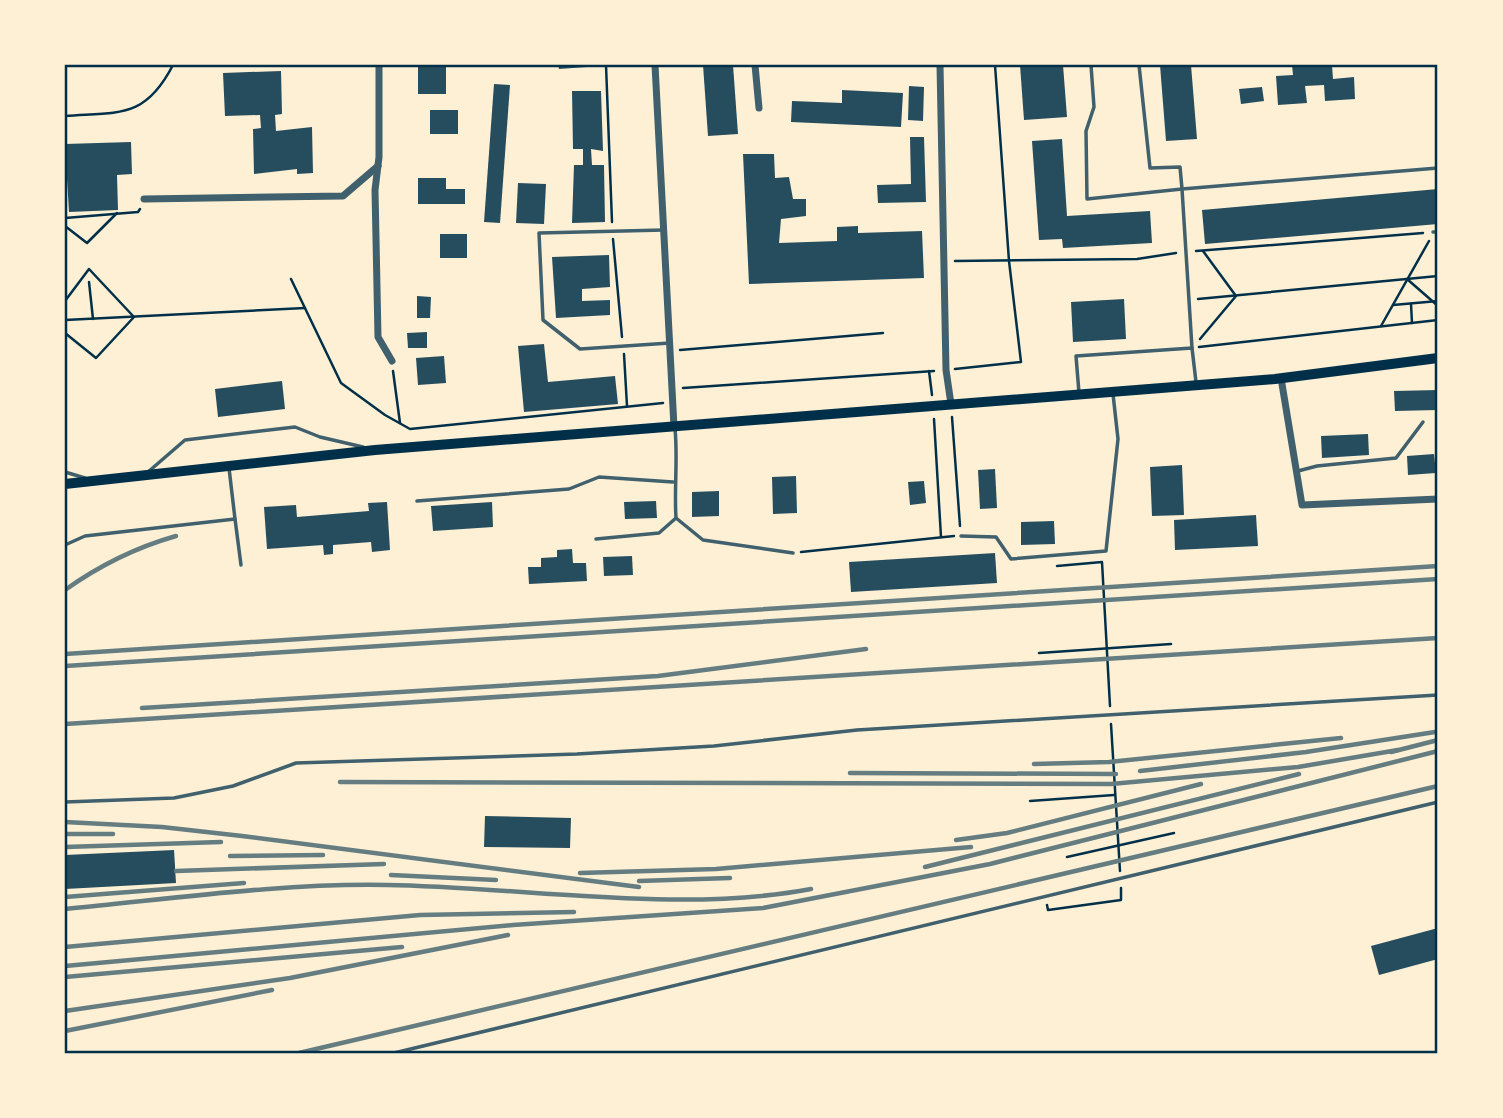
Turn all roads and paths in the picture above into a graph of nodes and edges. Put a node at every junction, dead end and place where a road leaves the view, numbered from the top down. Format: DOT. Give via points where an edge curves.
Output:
graph roads {
  1 [pos="173,65"];
  2 [pos="379,65"];
  3 [pos="655,65"];
  4 [pos="755,65"];
  5 [pos="940,65"];
  6 [pos="995,65"];
  7 [pos="1091,65"];
  8 [pos="1139,65"];
  9 [pos="759,108"];
  10 [pos="65,116"];
  11 [pos="378,166"];
  12 [pos="1438,168"];
  13 [pos="1182,189"];
  14 [pos="144,199"];
  15 [pos="117,213"];
  16 [pos="65,218"];
  17 [pos="65,226"];
  18 [pos="664,230"];
  19 [pos="1436,232"];
  20 [pos="1203,251"];
  21 [pos="1438,276"];
  22 [pos="291,279"];
  23 [pos="1407,279"];
  24 [pos="89,282"];
  25 [pos="1236,296"];
  26 [pos="65,300"];
  27 [pos="1189,300"];
  28 [pos="1437,303"];
  29 [pos="1411,304"];
  30 [pos="1392,305"];
  31 [pos="305,308"];
  32 [pos="134,317"];
  33 [pos="93,319"];
  34 [pos="65,320"];
  35 [pos="1438,320"];
  36 [pos="1412,323"];
  37 [pos="1381,326"];
  38 [pos="65,332"];
  39 [pos="883,333"];
  40 [pos="670,347"];
  41 [pos="1192,348"];
  42 [pos="1438,358"];
  43 [pos="392,361"];
  44 [pos="946,370"];
  45 [pos="929,371"];
  46 [pos="1281,378"];
  47 [pos="1196,384"];
  48 [pos="672,389"];
  49 [pos="1113,391"];
  50 [pos="1079,394"];
  51 [pos="673,402"];
  52 [pos="951,404"];
  53 [pos="933,405"];
  54 [pos="1423,422"];
  55 [pos="400,423"];
  56 [pos="674,427"];
  57 [pos="375,450"];
  58 [pos="229,466"];
  59 [pos="65,472"];
  60 [pos="1296,472"];
  61 [pos="143,476"];
  62 [pos="97,481"];
  63 [pos="673,482"];
  64 [pos="65,484"];
  65 [pos="1438,499"];
  66 [pos="417,501"];
  67 [pos="676,518"];
  68 [pos="235,519"];
  69 [pos="961,536"];
  70 [pos="941,537"];
  71 [pos="596,539"];
  72 [pos="65,545"];
  73 [pos="793,553"];
  74 [pos="242,565"];
  75 [pos="1050,566"];
  76 [pos="1171,644"];
  77 [pos="1107,647"];
  78 [pos="1040,653"];
  79 [pos="1438,695"];
  80 [pos="1115,795"];
  81 [pos="1030,801"];
  82 [pos="65,802"];
  83 [pos="1438,802"];
  84 [pos="1174,833"];
  85 [pos="1118,845"];
  86 [pos="1067,857"];
  87 [pos="1120,873"];
  88 [pos="1120,886"];
  89 [pos="1058,910"];
  90 [pos="394,1053"];
  1 -- 10 [label="path" via="161,88 136,110"];
  2 -- 11 [label="street"];
  3 -- 18 [label="street"];
  4 -- 9 [label="street"];
  5 -- 44 [label="street"];
  6 -- 44 [label="path" via="1021,362"];
  7 -- 13 [label="lane" via="1094,107 1086,131 1087,199"];
  8 -- 13 [label="lane" via="1150,168 1180,167"];
  11 -- 14 [label="street" via="343,195"];
  11 -- 43 [label="street" via="378,337"];
  12 -- 13 [label="lane"];
  13 -- 27 [label="lane"];
  14 -- 15 [label="path" via="138,212"];
  15 -- 16 [label="path"];
  15 -- 17 [label="path" via="87,243"];
  18 -- 40 [label="street"];
  18 -- 40 [label="lane" via="540,233 543,320 580,349"];
  19 -- 23 [label="path"];
  20 -- 25 [label="path"];
  21 -- 23 [label="path"];
  22 -- 31 [label="path"];
  23 -- 25 [label="path"];
  23 -- 28 [label="path"];
  23 -- 30 [label="path"];
  24 -- 33 [label="path"];
  25 -- 27 [label="path"];
  25 -- 41 [label="path"];
  26 -- 32 [label="path" via="89,269"];
  27 -- 41 [label="lane"];
  28 -- 29 [label="path"];
  29 -- 30 [label="path"];
  29 -- 36 [label="path"];
  30 -- 37 [label="path"];
  31 -- 32 [label="path"];
  31 -- 55 [label="path" via="341,383"];
  32 -- 33 [label="path"];
  32 -- 38 [label="path" via="96,358"];
  33 -- 34 [label="path"];
  35 -- 36 [label="path"];
  36 -- 37 [label="path"];
  37 -- 41 [label="path"];
  39 -- 40 [label="path"];
  40 -- 48 [label="street"];
  41 -- 47 [label="lane"];
  41 -- 50 [label="lane" via="1076,356"];
  42 -- 46 [label="main road"];
  43 -- 55 [label="path"];
  44 -- 45 [label="path"];
  44 -- 52 [label="street"];
  45 -- 48 [label="path"];
  45 -- 53 [label="path"];
  46 -- 47 [label="main road"];
  46 -- 60 [label="street"];
  47 -- 49 [label="main road"];
  48 -- 51 [label="street"];
  49 -- 50 [label="main road"];
  49 -- 69 [label="lane" via="1118,439 1106,551 1012,558 996,537"];
  50 -- 52 [label="main road"];
  51 -- 55 [label="path" via="410,429"];
  51 -- 56 [label="street"];
  52 -- 53 [label="main road"];
  52 -- 69 [label="path"];
  53 -- 56 [label="main road"];
  53 -- 70 [label="path"];
  54 -- 60 [label="lane" via="1396,458"];
  56 -- 57 [label="main road"];
  56 -- 63 [label="lane" via="678,456"];
  57 -- 58 [label="main road"];
  57 -- 61 [label="lane" via="295,427 185,440"];
  58 -- 61 [label="main road"];
  58 -- 68 [label="lane"];
  59 -- 62 [label="lane"];
  60 -- 65 [label="street" via="1301,505"];
  61 -- 62 [label="main road"];
  62 -- 64 [label="main road"];
  63 -- 66 [label="lane" via="599,477 569,489"];
  63 -- 67 [label="lane"];
  67 -- 71 [label="lane" via="659,533"];
  67 -- 73 [label="lane" via="703,540"];
  68 -- 72 [label="lane" via="85,536"];
  68 -- 74 [label="lane"];
  69 -- 70 [label="path"];
  70 -- 73 [label="path"];
  75 -- 77 [label="path" via="1102,562"];
  76 -- 77 [label="path"];
  77 -- 78 [label="path"];
  77 -- 80 [label="path"];
  79 -- 82 [label="lane" via="857,730 714,746 296,763 233,786 174,798"];
  80 -- 81 [label="path"];
  80 -- 85 [label="path"];
  83 -- 90 [label="lane"];
  84 -- 85 [label="path"];
  85 -- 86 [label="path"];
  85 -- 87 [label="path"];
  88 -- 89 [label="path" via="1121,900"];
}
